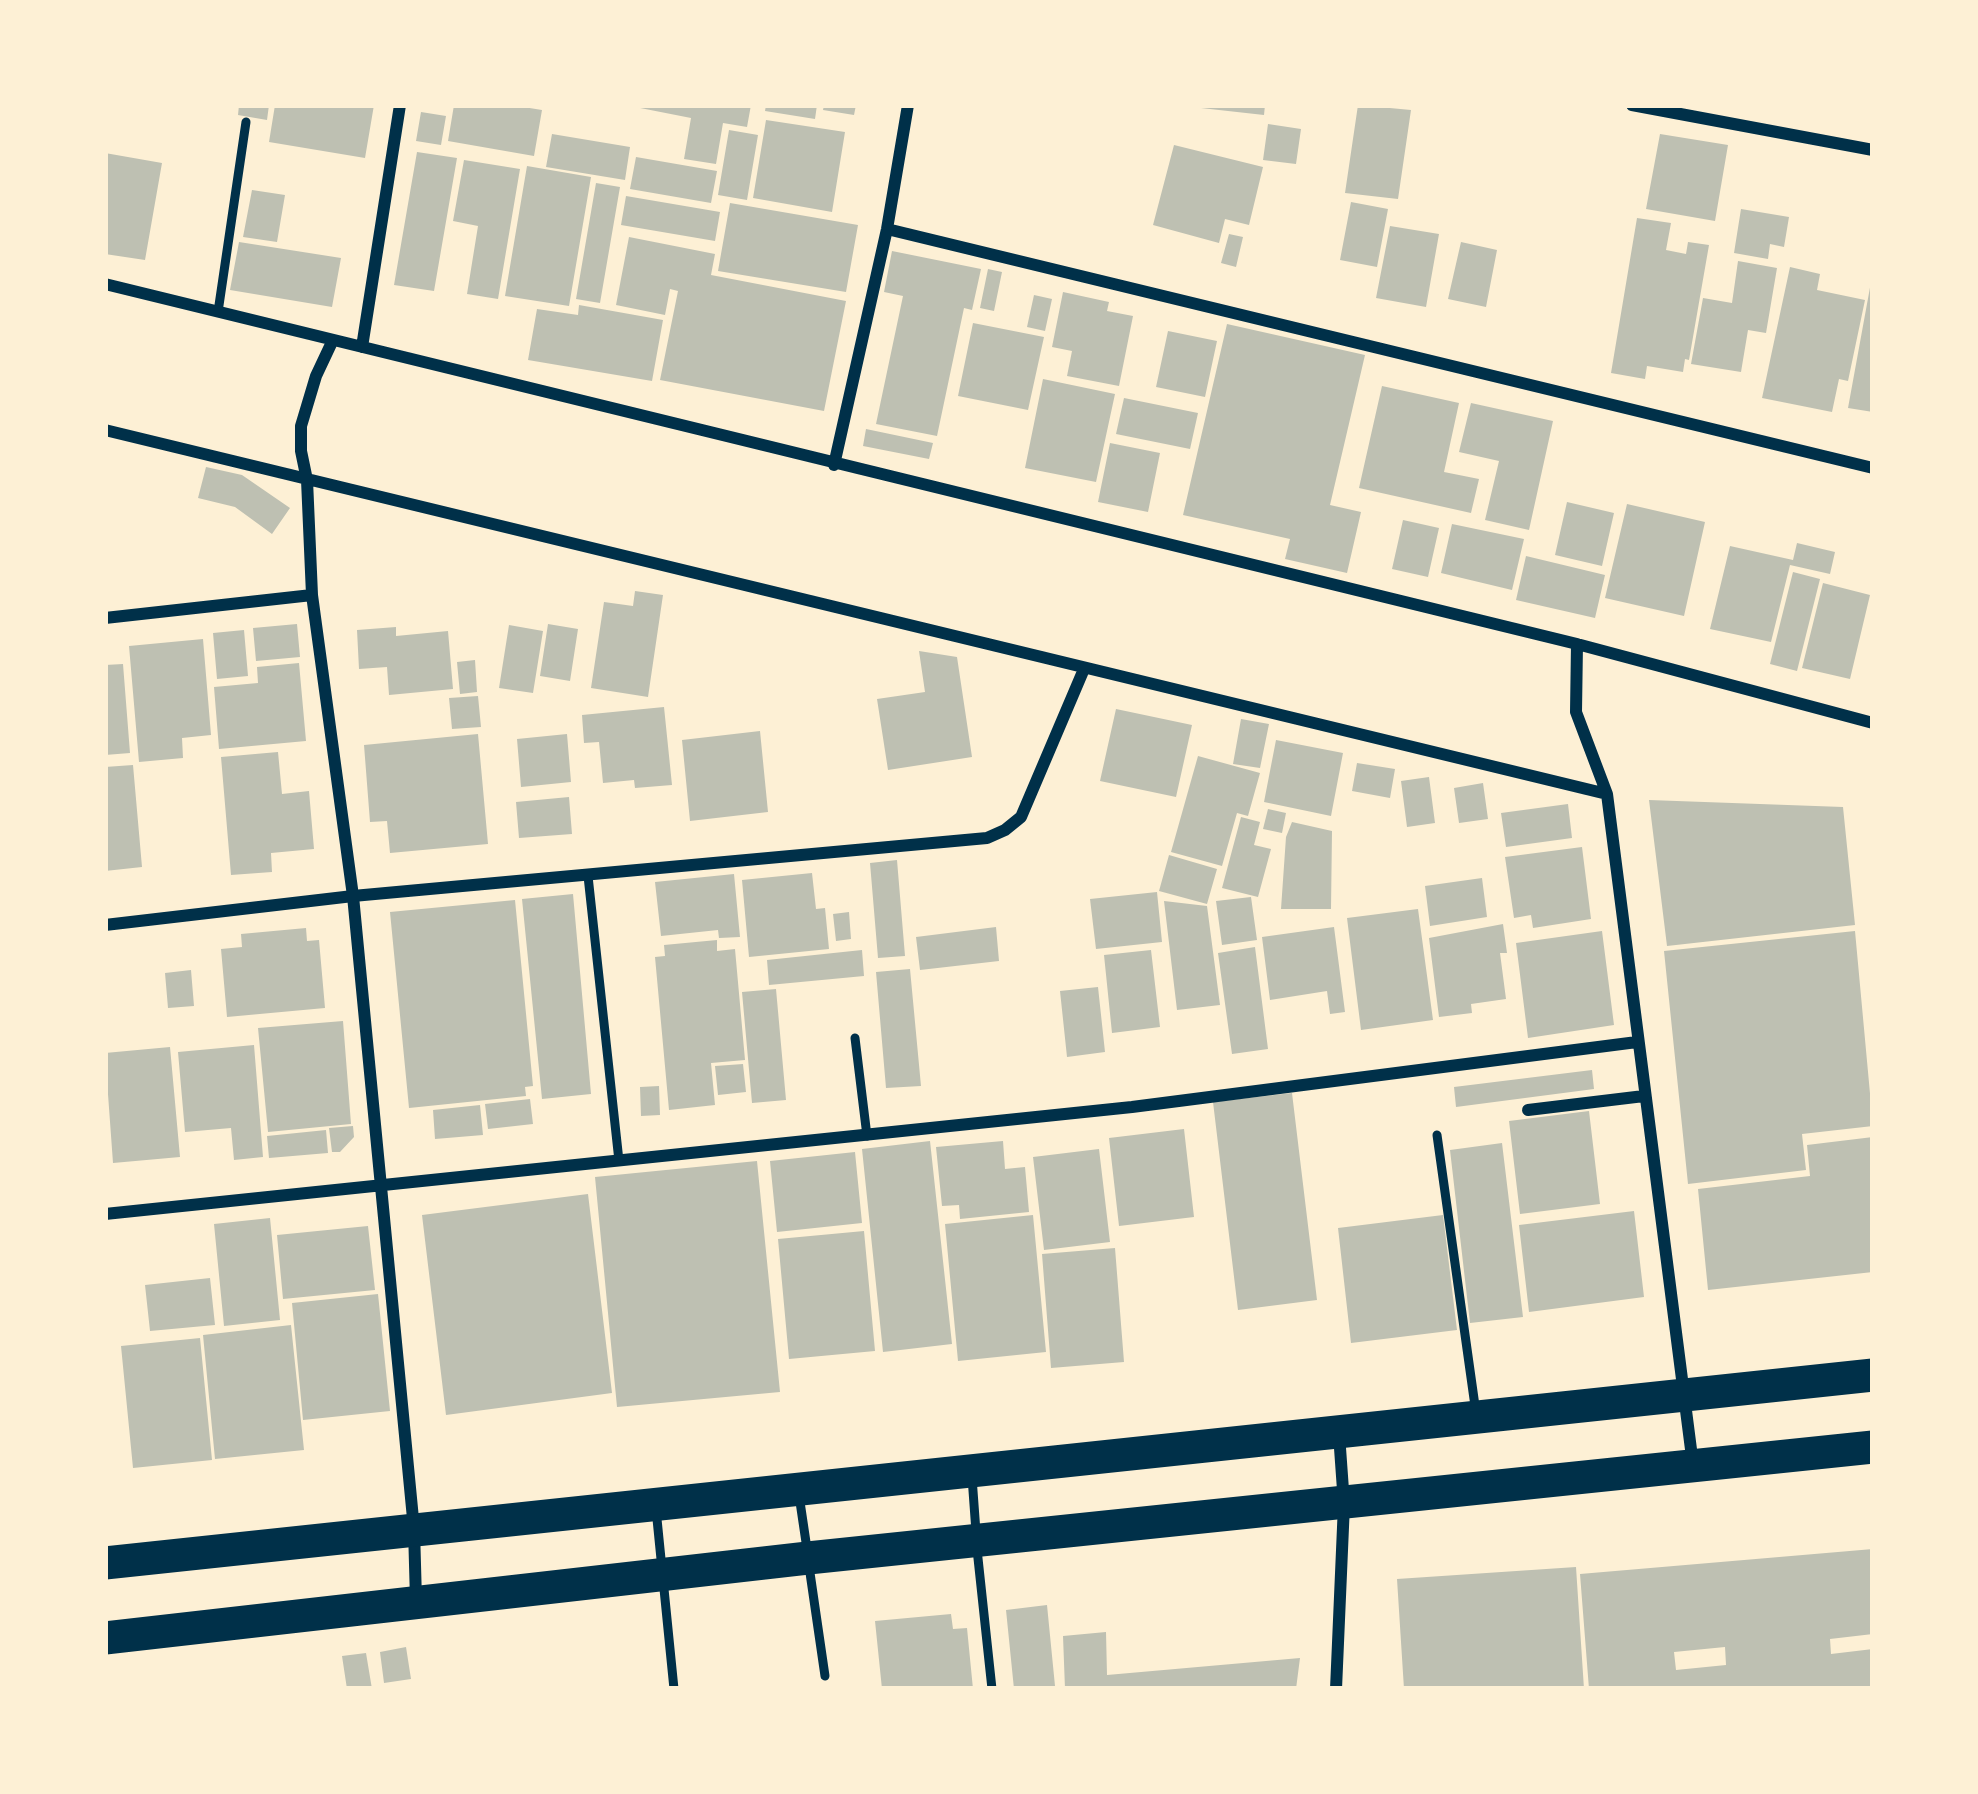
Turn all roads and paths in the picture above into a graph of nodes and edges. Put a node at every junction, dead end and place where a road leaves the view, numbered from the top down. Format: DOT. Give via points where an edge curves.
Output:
graph roads {
  1 [pos="400,105"];
  2 [pos="908,105"];
  3 [pos="1632,105"];
  4 [pos="246,122"];
  5 [pos="1873,150"];
  6 [pos="887,229"];
  7 [pos="105,284"];
  8 [pos="218,313"];
  9 [pos="332,342"];
  10 [pos="362,347"];
  11 [pos="105,430"];
  12 [pos="834,465"];
  13 [pos="1873,468"];
  14 [pos="307,480"];
  15 [pos="312,595"];
  16 [pos="105,618"];
  17 [pos="1577,644"];
  18 [pos="1084,669"];
  19 [pos="1873,723"];
  20 [pos="1607,794"];
  21 [pos="588,875"];
  22 [pos="353,896"];
  23 [pos="105,925"];
  24 [pos="855,1038"];
  25 [pos="1637,1042"];
  26 [pos="1643,1096"];
  27 [pos="1528,1110"];
  28 [pos="1438,1135"];
  29 [pos="867,1136"];
  30 [pos="620,1161"];
  31 [pos="379,1186"];
  32 [pos="105,1214"];
  33 [pos="1873,1375"];
  34 [pos="1686,1394"];
  35 [pos="1477,1418"];
  36 [pos="1340,1434"];
  37 [pos="1873,1447"];
  38 [pos="1693,1466"];
  39 [pos="972,1472"];
  40 [pos="798,1490"];
  41 [pos="655,1504"];
  42 [pos="1345,1504"];
  43 [pos="413,1529"];
  44 [pos="976,1541"];
  45 [pos="808,1558"];
  46 [pos="105,1563"];
  47 [pos="660,1575"];
  48 [pos="416,1603"];
  49 [pos="105,1638"];
  50 [pos="825,1676"];
  51 [pos="674,1689"];
  52 [pos="992,1689"];
  53 [pos="1336,1689"];
  1 -- 10 [label="street"];
  2 -- 6 [label="street"];
  3 -- 5 [label="street"];
  4 -- 8 [label="lane"];
  6 -- 12 [label="street"];
  6 -- 13 [label="street"];
  7 -- 8 [label="street"];
  8 -- 9 [label="street"];
  9 -- 10 [label="street"];
  9 -- 14 [label="street" via="301,426"];
  10 -- 12 [label="street"];
  11 -- 14 [label="street"];
  12 -- 17 [label="street"];
  14 -- 15 [label="street"];
  14 -- 18 [label="street"];
  15 -- 16 [label="street"];
  15 -- 22 [label="street"];
  17 -- 19 [label="street"];
  17 -- 20 [label="street" via="1576,712"];
  18 -- 20 [label="street"];
  18 -- 21 [label="street" via="1021,817 987,838"];
  20 -- 25 [label="street"];
  21 -- 22 [label="street"];
  21 -- 30 [label="lane"];
  22 -- 23 [label="street"];
  22 -- 31 [label="street"];
  24 -- 29 [label="lane"];
  25 -- 26 [label="street"];
  25 -- 29 [label="street"];
  26 -- 27 [label="street"];
  26 -- 34 [label="street"];
  28 -- 35 [label="lane"];
  29 -- 30 [label="street"];
  30 -- 31 [label="street"];
  31 -- 32 [label="street"];
  31 -- 43 [label="street"];
  33 -- 34 [label="highway"];
  34 -- 35 [label="highway"];
  34 -- 38 [label="street"];
  35 -- 36 [label="highway"];
  36 -- 39 [label="highway"];
  36 -- 42 [label="street"];
  37 -- 38 [label="highway"];
  38 -- 42 [label="highway"];
  39 -- 40 [label="highway"];
  39 -- 44 [label="lane"];
  40 -- 41 [label="highway"];
  40 -- 45 [label="lane"];
  41 -- 43 [label="highway"];
  41 -- 47 [label="lane"];
  42 -- 44 [label="highway"];
  42 -- 53 [label="street"];
  43 -- 46 [label="highway"];
  43 -- 48 [label="street"];
  44 -- 45 [label="highway"];
  44 -- 52 [label="lane"];
  45 -- 47 [label="highway"];
  45 -- 50 [label="lane"];
  47 -- 48 [label="highway"];
  47 -- 51 [label="lane"];
  48 -- 49 [label="highway"];
}
